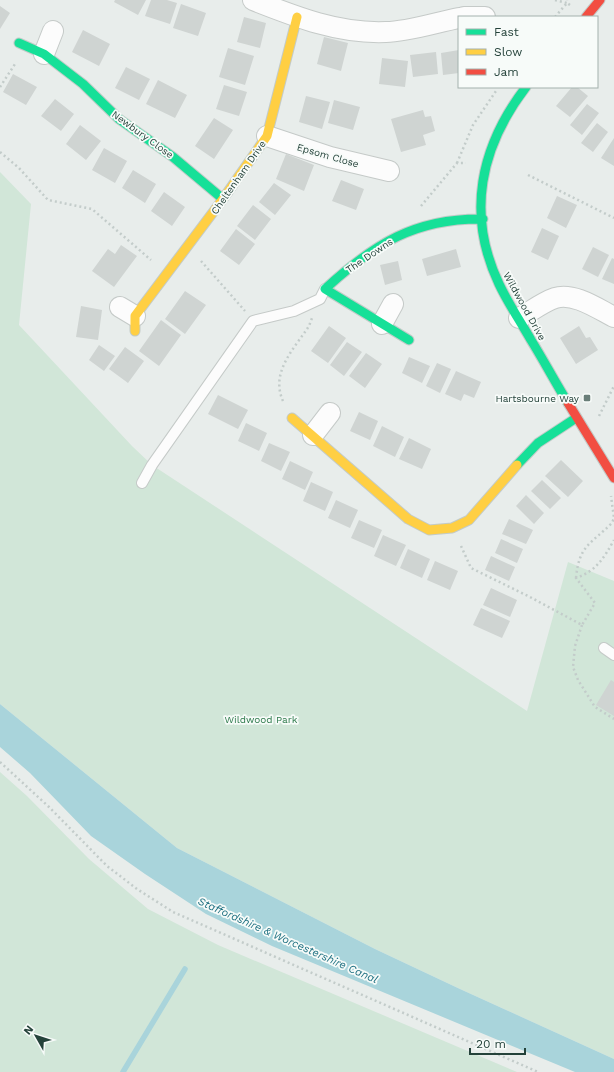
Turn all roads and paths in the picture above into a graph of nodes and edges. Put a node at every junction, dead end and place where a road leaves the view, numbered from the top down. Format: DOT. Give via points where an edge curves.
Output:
graph roads {
  1 [pos="253,0"];
  2 [pos="556,0"];
  3 [pos="567,0"];
  4 [pos="600,0"];
  5 [pos="587,16"];
  6 [pos="297,17"];
  7 [pos="458,18"];
  8 [pos="53,31"];
  9 [pos="22,44"];
  10 [pos="44,54"];
  11 [pos="0,87"];
  12 [pos="498,88"];
  13 [pos="525,88"];
  14 [pos="267,136"];
  15 [pos="0,152"];
  16 [pos="457,163"];
  17 [pos="389,171"];
  18 [pos="528,175"];
  19 [pos="223,199"];
  20 [pos="614,218"];
  21 [pos="483,219"];
  22 [pos="188,246"];
  23 [pos="167,274"];
  24 [pos="325,289"];
  25 [pos="320,299"];
  26 [pos="393,304"];
  27 [pos="614,317"];
  28 [pos="130,318"];
  29 [pos="519,318"];
  30 [pos="253,321"];
  31 [pos="382,324"];
  32 [pos="409,340"];
  33 [pos="614,386"];
  34 [pos="330,413"];
  35 [pos="292,418"];
  36 [pos="576,418"];
  37 [pos="313,435"];
  38 [pos="588,435"];
  39 [pos="614,478"];
  40 [pos="142,483"];
  41 [pos="610,494"];
  42 [pos="452,528"];
  43 [pos="614,540"];
  44 [pos="576,578"];
  45 [pos="582,625"];
  46 [pos="604,648"];
  47 [pos="614,655"];
  48 [pos="614,719"];
  49 [pos="0,762"];
  50 [pos="538,1072"];
  1 -- 6 [label="street"];
  2 -- 3 [label="path" via="566,3"];
  4 -- 5 [label="street"];
  6 -- 7 [label="street" via="337,29 387,32"];
  6 -- 14 [label="street, Cheltenham Drive"];
  8 -- 10 [label="street"];
  9 -- 10 [label="street, Newbury Close"];
  9 -- 11 [label="path"];
  10 -- 19 [label="street, Newbury Close" via="83,84 119,119 173,157"];
  12 -- 16 [label="path" via="473,125"];
  13 -- 21 [label="street, Wildwood Drive" via="496,134 487,157 483,174"];
  14 -- 17 [label="street, Epsom Close" via="330,157"];
  14 -- 19 [label="street, Cheltenham Drive"];
  15 -- 23 [label="path" via="19,168 48,200 92,209"];
  18 -- 20 [label="path"];
  19 -- 22 [label="street, Cheltenham Drive"];
  21 -- 24 [label="street, The Downs" via="455,219 410,230 351,264"];
  21 -- 29 [label="street, Wildwood Drive" via="487,249 495,275"];
  22 -- 23 [label="street, Cheltenham Drive"];
  22 -- 30 [label="path"];
  23 -- 28 [label="street, Cheltenham Drive"];
  24 -- 25 [label="lane"];
  24 -- 31 [label="street"];
  25 -- 30 [label="lane" via="294,311"];
  25 -- 35 [label="path" via="309,326 280,370 278,386"];
  26 -- 31 [label="street"];
  27 -- 29 [label="street" via="570,298 556,298"];
  29 -- 36 [label="street, Wildwood Drive"];
  30 -- 40 [label="lane"];
  31 -- 32 [label="street"];
  33 -- 38 [label="path"];
  34 -- 37 [label="street"];
  35 -- 37 [label="street"];
  36 -- 38 [label="street, Wildwood Drive"];
  36 -- 42 [label="street" via="538,443 469,520"];
  37 -- 42 [label="street" via="408,518 429,530"];
  38 -- 39 [label="street, Wildwood Drive"];
  41 -- 44 [label="path" via="614,518 612,523 584,549 578,562"];
  42 -- 45 [label="path" via="471,568"];
  43 -- 44 [label="path" via="604,557 588,574"];
  44 -- 45 [label="path" via="595,602"];
  45 -- 48 [label="path" via="575,646 573,668 595,707"];
  46 -- 47 [label="lane"];
  49 -- 50 [label="path" via="107,866 173,912"];
}
